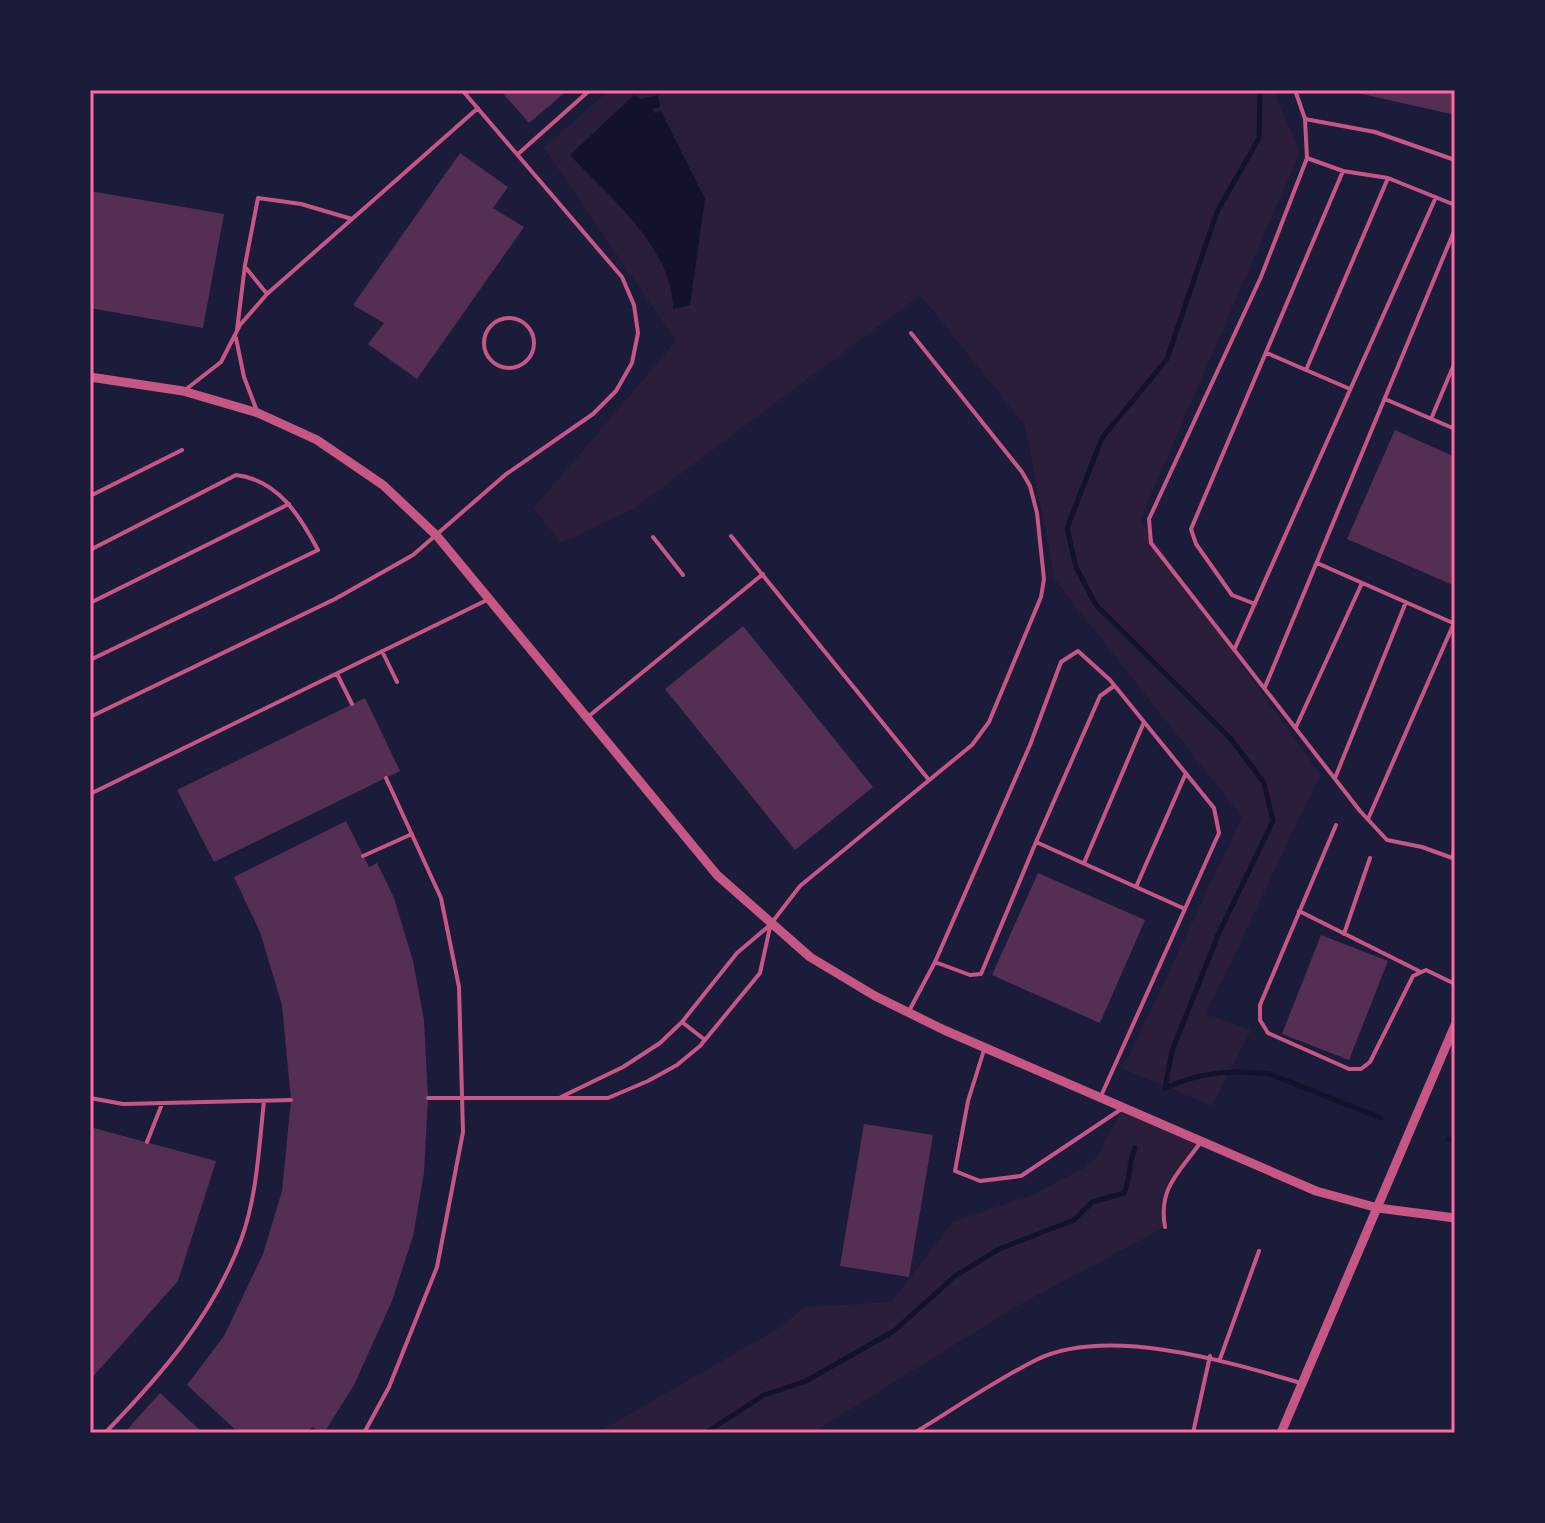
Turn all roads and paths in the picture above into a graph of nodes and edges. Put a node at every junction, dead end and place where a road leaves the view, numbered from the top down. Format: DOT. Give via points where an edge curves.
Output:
graph roads {
  1 [pos="462,90"];
  2 [pos="590,90"];
  3 [pos="1295,90"];
  4 [pos="478,108"];
  5 [pos="1305,119"];
  6 [pos="518,154"];
  7 [pos="1307,158"];
  8 [pos="1455,160"];
  9 [pos="1343,171"];
  10 [pos="1388,178"];
  11 [pos="1436,197"];
  12 [pos="1455,205"];
  13 [pos="352,219"];
  14 [pos="1455,229"];
  15 [pos="245,265"];
  16 [pos="267,294"];
  17 [pos="494,324"];
  18 [pos="911,333"];
  19 [pos="236,338"];
  20 [pos="1267,353"];
  21 [pos="1455,362"];
  22 [pos="1306,370"];
  23 [pos="90,377"];
  24 [pos="1350,389"];
  25 [pos="183,391"];
  26 [pos="1385,399"];
  27 [pos="258,413"];
  28 [pos="1431,419"];
  29 [pos="1455,429"];
  30 [pos="182,450"];
  31 [pos="90,496"];
  32 [pos="289,504"];
  33 [pos="437,536"];
  34 [pos="731,536"];
  35 [pos="653,537"];
  36 [pos="90,550"];
  37 [pos="1317,563"];
  38 [pos="763,574"];
  39 [pos="683,575"];
  40 [pos="1362,583"];
  41 [pos="489,599"];
  42 [pos="1406,602"];
  43 [pos="90,603"];
  44 [pos="1255,604"];
  45 [pos="1454,623"];
  46 [pos="1235,648"];
  47 [pos="382,651"];
  48 [pos="90,660"];
  49 [pos="337,673"];
  50 [pos="397,682"];
  51 [pos="1114,686"];
  52 [pos="1265,687"];
  53 [pos="352,704"];
  54 [pos="90,717"];
  55 [pos="587,718"];
  56 [pos="1144,722"];
  57 [pos="1296,727"];
  58 [pos="1186,773"];
  59 [pos="386,778"];
  60 [pos="1335,778"];
  61 [pos="929,780"];
  62 [pos="90,794"];
  63 [pos="1368,819"];
  64 [pos="1336,825"];
  65 [pos="412,834"];
  66 [pos="1036,842"];
  67 [pos="1455,842"];
  68 [pos="363,856"];
  69 [pos="1370,858"];
  70 [pos="1454,858"];
  71 [pos="1084,863"];
  72 [pos="1136,887"];
  73 [pos="1185,909"];
  74 [pos="1299,911"];
  75 [pos="770,925"];
  76 [pos="1344,934"];
  77 [pos="935,962"];
  78 [pos="1419,971"];
  79 [pos="1455,984"];
  80 [pos="908,1013"];
  81 [pos="682,1022"];
  82 [pos="1455,1025"];
  83 [pos="705,1040"];
  84 [pos="985,1048"];
  85 [pos="561,1097"];
  86 [pos="90,1098"];
  87 [pos="428,1098"];
  88 [pos="1100,1098"];
  89 [pos="463,1099"];
  90 [pos="291,1100"];
  91 [pos="264,1101"];
  92 [pos="162,1104"];
  93 [pos="1123,1108"];
  94 [pos="1201,1141"];
  95 [pos="147,1142"];
  96 [pos="1378,1208"];
  97 [pos="1455,1218"];
  98 [pos="1165,1227"];
  99 [pos="1259,1251"];
  100 [pos="1210,1356"];
  101 [pos="1220,1359"];
  102 [pos="1302,1384"];
  103 [pos="105,1433"];
  104 [pos="364,1433"];
  105 [pos="914,1433"];
  106 [pos="1193,1433"];
  107 [pos="1281,1433"];
  1 -- 4 [label="lane"];
  2 -- 6 [label="lane"];
  3 -- 5 [label="lane"];
  4 -- 6 [label="lane"];
  4 -- 13 [label="lane"];
  5 -- 7 [label="lane"];
  5 -- 8 [label="lane" via="1375,132"];
  6 -- 33 [label="lane" via="622,277 638,333 632,363 616,391 593,414 505,475"];
  7 -- 9 [label="lane"];
  7 -- 46 [label="lane" via="1261,277 1149,519 1151,543"];
  9 -- 10 [label="lane"];
  9 -- 20 [label="lane"];
  10 -- 11 [label="lane"];
  10 -- 22 [label="lane"];
  11 -- 12 [label="lane"];
  11 -- 24 [label="lane"];
  13 -- 15 [label="lane" via="258,198"];
  13 -- 16 [label="lane"];
  14 -- 26 [label="lane"];
  15 -- 16 [label="lane"];
  15 -- 19 [label="lane"];
  16 -- 19 [label="lane" via="240,325"];
  17 -- 17 [label="lane" via="484,341 491,360 509,368 526,362 534,346 527,325 512,318"];
  18 -- 61 [label="lane" via="1026,479 1037,513 1044,579 984,731"];
  19 -- 25 [label="lane" via="221,362"];
  19 -- 27 [label="lane"];
  20 -- 22 [label="lane"];
  20 -- 44 [label="lane" via="1191,529 1232,595"];
  21 -- 28 [label="lane"];
  22 -- 24 [label="lane"];
  23 -- 25 [label="street"];
  24 -- 44 [label="lane"];
  25 -- 27 [label="street"];
  26 -- 28 [label="lane"];
  26 -- 37 [label="lane"];
  27 -- 33 [label="street" via="349,460"];
  28 -- 29 [label="lane"];
  30 -- 31 [label="lane"];
  32 -- 36 [label="lane" via="253,477 236,475"];
  32 -- 43 [label="lane"];
  32 -- 48 [label="lane" via="318,550"];
  33 -- 41 [label="street"];
  33 -- 54 [label="lane" via="335,599"];
  34 -- 38 [label="lane"];
  35 -- 39 [label="lane"];
  37 -- 40 [label="lane"];
  37 -- 52 [label="lane"];
  38 -- 55 [label="lane"];
  38 -- 61 [label="lane"];
  40 -- 42 [label="lane"];
  40 -- 57 [label="lane"];
  41 -- 47 [label="lane"];
  41 -- 55 [label="street"];
  42 -- 45 [label="lane"];
  42 -- 60 [label="lane"];
  44 -- 46 [label="lane"];
  45 -- 63 [label="lane"];
  46 -- 52 [label="lane"];
  47 -- 49 [label="lane"];
  47 -- 50 [label="lane"];
  49 -- 53 [label="lane"];
  49 -- 62 [label="lane"];
  51 -- 56 [label="lane"];
  51 -- 66 [label="lane" via="1100,696"];
  51 -- 77 [label="lane" via="1078,651 1061,662"];
  52 -- 57 [label="lane"];
  55 -- 75 [label="street" via="711,869"];
  56 -- 58 [label="lane"];
  56 -- 71 [label="lane"];
  57 -- 60 [label="lane"];
  58 -- 72 [label="lane"];
  58 -- 73 [label="lane" via="1214,808 1219,833"];
  59 -- 65 [label="lane"];
  60 -- 63 [label="lane"];
  61 -- 75 [label="lane" via="800,886"];
  63 -- 70 [label="lane" via="1387,840"];
  64 -- 74 [label="lane"];
  65 -- 68 [label="lane"];
  65 -- 89 [label="lane" via="441,898 459,987"];
  66 -- 71 [label="lane"];
  66 -- 77 [label="lane" via="981,974"];
  67 -- 70 [label="lane"];
  69 -- 76 [label="lane"];
  71 -- 72 [label="lane"];
  72 -- 73 [label="lane"];
  73 -- 88 [label="lane"];
  74 -- 76 [label="lane"];
  74 -- 78 [label="lane" via="1260,1005 1260,1020 1268,1033 1349,1069 1361,1069 1370,1062"];
  75 -- 80 [label="street" via="831,970"];
  75 -- 81 [label="lane" via="737,953"];
  75 -- 83 [label="lane" via="760,973"];
  76 -- 78 [label="lane"];
  77 -- 80 [label="lane"];
  78 -- 79 [label="lane"];
  80 -- 84 [label="street"];
  81 -- 83 [label="lane"];
  81 -- 85 [label="lane" via="636,1060"];
  82 -- 96 [label="street"];
  83 -- 85 [label="lane" via="677,1065 618,1095"];
  84 -- 88 [label="street"];
  84 -- 93 [label="lane" via="955,1171 980,1181 1021,1176"];
  85 -- 89 [label="lane"];
  86 -- 92 [label="lane" via="108,1104"];
  87 -- 89 [label="lane"];
  88 -- 93 [label="street"];
  89 -- 104 [label="lane" via="463,1132 437,1267 394,1375"];
  90 -- 91 [label="lane"];
  91 -- 92 [label="lane"];
  91 -- 103 [label="lane" via="242,1238 207,1313 164,1372"];
  92 -- 95 [label="lane"];
  93 -- 94 [label="street"];
  94 -- 96 [label="street" via="1316,1191"];
  94 -- 98 [label="lane" via="1164,1193"];
  96 -- 97 [label="street"];
  96 -- 102 [label="street"];
  99 -- 101 [label="lane"];
  100 -- 101 [label="lane"];
  100 -- 105 [label="lane" via="1145,1348 1078,1349 1038,1359"];
  100 -- 106 [label="lane"];
  101 -- 102 [label="lane"];
  102 -- 107 [label="street"];
}
